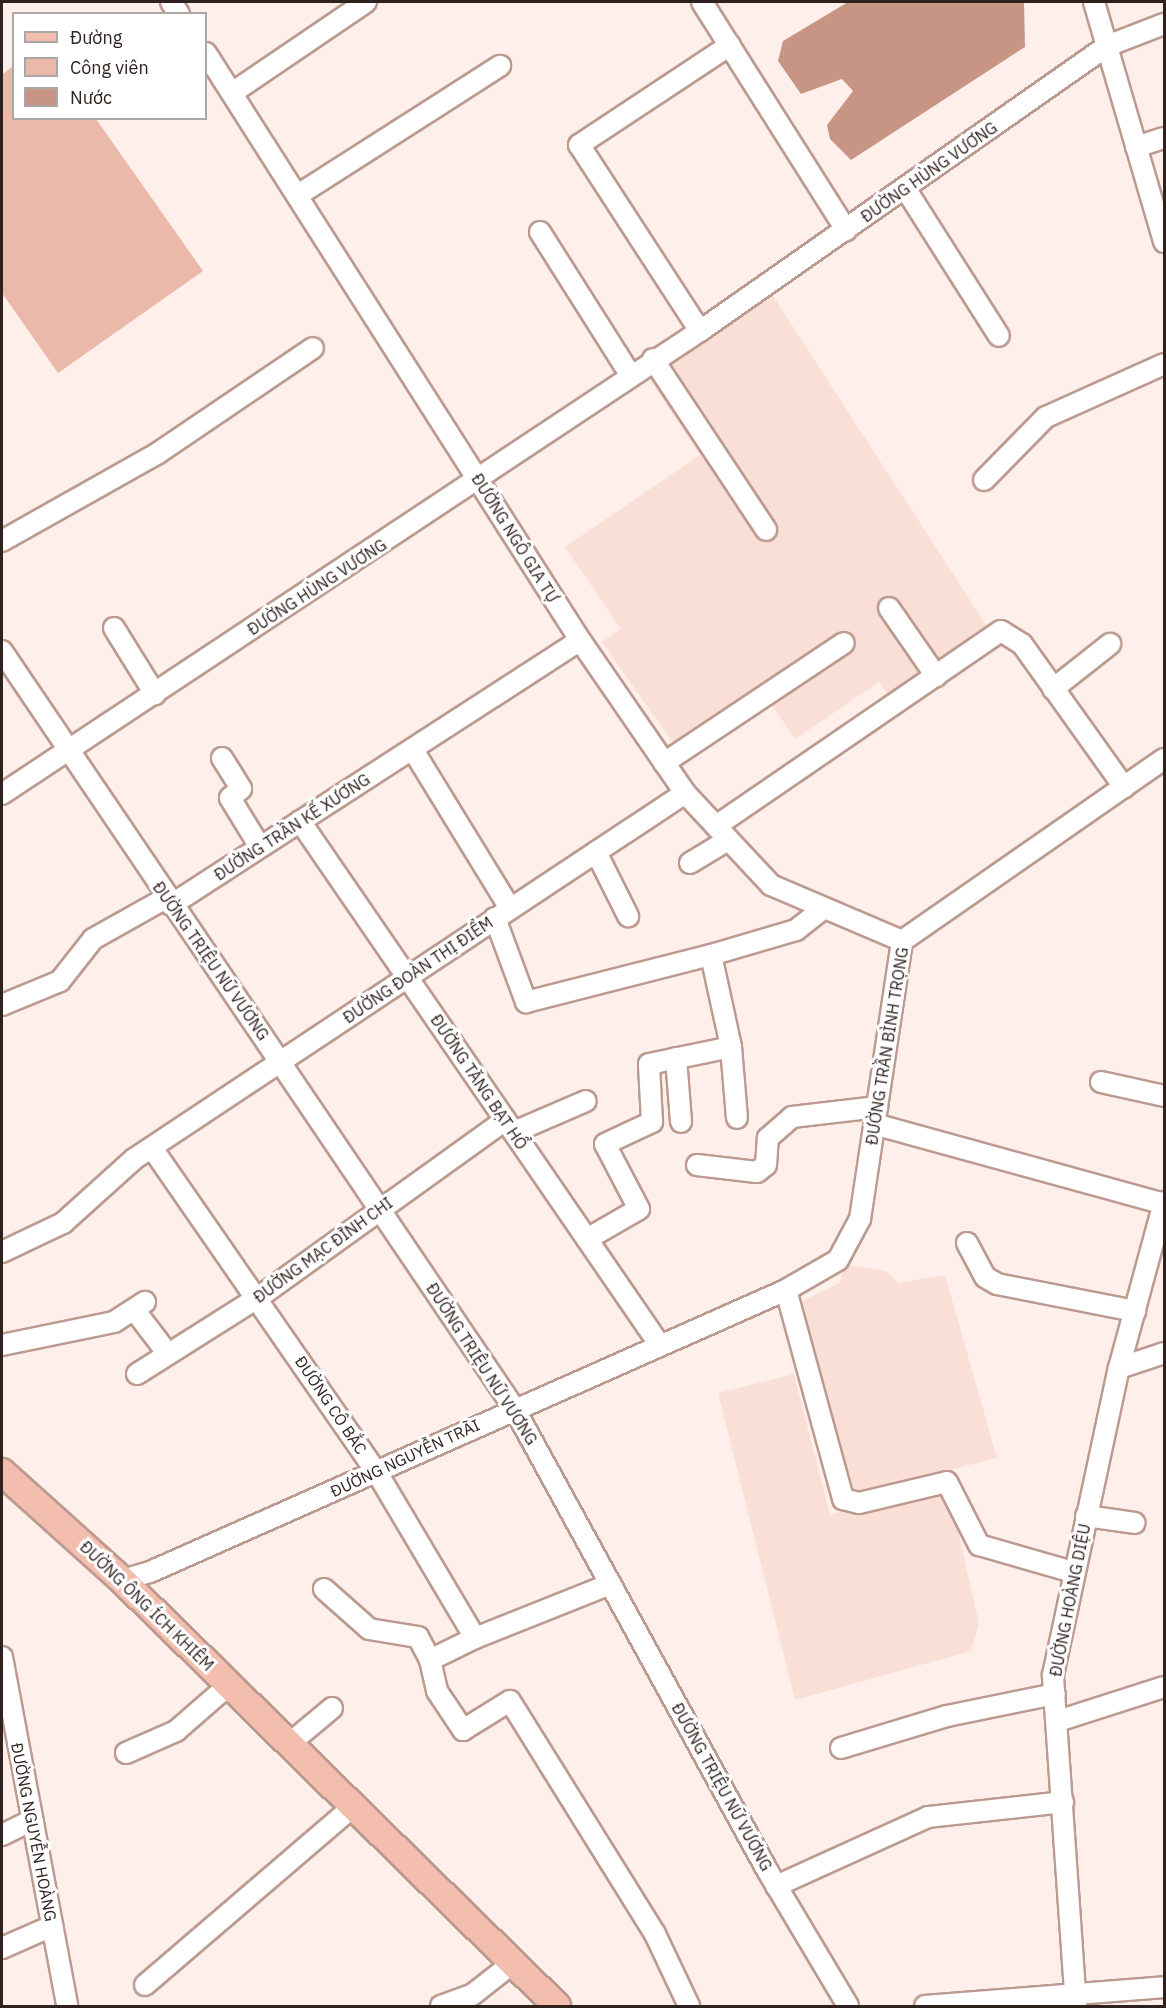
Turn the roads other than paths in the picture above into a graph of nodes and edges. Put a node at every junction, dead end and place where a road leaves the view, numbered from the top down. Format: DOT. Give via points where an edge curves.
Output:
graph roads {
  1 [pos="366,2"];
  2 [pos="702,2"];
  3 [pos="1094,2"];
  4 [pos="1164,24"];
  5 [pos="730,45"];
  6 [pos="1107,46"];
  7 [pos="207,55"];
  8 [pos="500,66"];
  9 [pos="232,93"];
  10 [pos="1164,138"];
  11 [pos="1136,147"];
  12 [pos="905,188"];
  13 [pos="298,195"];
  14 [pos="846,230"];
  15 [pos="540,232"];
  16 [pos="1164,243"];
  17 [pos="700,331"];
  18 [pos="999,336"];
  19 [pos="313,348"];
  20 [pos="653,359"];
  21 [pos="1164,364"];
  22 [pos="631,376"];
  23 [pos="479,479"];
  24 [pos="984,480"];
  25 [pos="766,530"];
  26 [pos="2,541"];
  27 [pos="889,608"];
  28 [pos="114,628"];
  29 [pos="580,640"];
  30 [pos="843,643"];
  31 [pos="1110,644"];
  32 [pos="2,651"];
  33 [pos="936,676"];
  34 [pos="1053,689"];
  35 [pos="154,694"];
  36 [pos="69,750"];
  37 [pos="413,750"];
  38 [pos="222,758"];
  39 [pos="1164,759"];
  40 [pos="664,763"];
  41 [pos="1124,787"];
  42 [pos="2,794"];
  43 [pos="685,794"];
  44 [pos="300,821"];
  45 [pos="722,833"];
  46 [pos="260,847"];
  47 [pos="596,852"];
  48 [pos="690,863"];
  49 [pos="169,901"];
  50 [pos="822,909"];
  51 [pos="502,913"];
  52 [pos="628,916"];
  53 [pos="902,941"];
  54 [pos="711,955"];
  55 [pos="406,976"];
  56 [pos="2,1005"];
  57 [pos="732,1047"];
  58 [pos="676,1058"];
  59 [pos="281,1061"];
  60 [pos="1101,1083"];
  61 [pos="1164,1096"];
  62 [pos="586,1101"];
  63 [pos="876,1115"];
  64 [pos="737,1118"];
  65 [pos="681,1122"];
  66 [pos="509,1126"];
  67 [pos="152,1148"];
  68 [pos="697,1166"];
  69 [pos="1164,1203"];
  70 [pos="380,1209"];
  71 [pos="587,1239"];
  72 [pos="967,1243"];
  73 [pos="2,1252"];
  74 [pos="819,1274"];
  75 [pos="786,1290"];
  76 [pos="259,1297"];
  77 [pos="1135,1311"];
  78 [pos="659,1344"];
  79 [pos="2,1345"];
  80 [pos="1164,1353"];
  81 [pos="168,1354"];
  82 [pos="1119,1368"];
  83 [pos="136,1374"];
  84 [pos="514,1408"];
  85 [pos="376,1471"];
  86 [pos="2,1472"];
  87 [pos="1086,1516"];
  88 [pos="1135,1523"];
  89 [pos="1073,1572"];
  90 [pos="122,1580"];
  91 [pos="611,1584"];
  92 [pos="324,1589"];
  93 [pos="475,1638"];
  94 [pos="2,1658"];
  95 [pos="430,1660"];
  96 [pos="229,1685"];
  97 [pos="1164,1687"];
  98 [pos="1055,1694"];
  99 [pos="332,1708"];
  100 [pos="7,1717"];
  101 [pos="1058,1721"];
  102 [pos="289,1744"];
  103 [pos="840,1748"];
  104 [pos="126,1753"];
  105 [pos="1063,1802"];
  106 [pos="354,1806"];
  107 [pos="33,1821"];
  108 [pos="2,1835"];
  109 [pos="777,1886"];
  110 [pos="52,1926"];
  111 [pos="2,1948"];
  112 [pos="513,1964"];
  113 [pos="145,1985"];
  114 [pos="1164,1987"];
  115 [pos="1076,1999"];
  116 [pos="67,2007"];
  117 [pos="441,2007"];
  118 [pos="557,2007"];
  119 [pos="688,2007"];
  120 [pos="848,2007"];
  121 [pos="925,2007"];
  1 -- 9 [label="street"];
  2 -- 5 [label="street"];
  3 -- 6 [label="street"];
  4 -- 6 [label="street, ĐƯỜNG HÙNG VƯƠNG"];
  5 -- 14 [label="street"];
  5 -- 17 [label="street" via="579,145"];
  6 -- 11 [label="street"];
  6 -- 12 [label="street, ĐƯỜNG HÙNG VƯƠNG"];
  7 -- 9 [label="street, ĐƯỜNG NGÔ GIA TỰ"];
  8 -- 13 [label="street"];
  9 -- 13 [label="street, ĐƯỜNG NGÔ GIA TỰ"];
  10 -- 11 [label="street"];
  11 -- 16 [label="street"];
  12 -- 14 [label="street, ĐƯỜNG HÙNG VƯƠNG"];
  12 -- 18 [label="street"];
  13 -- 23 [label="street, ĐƯỜNG NGÔ GIA TỰ"];
  14 -- 17 [label="street, ĐƯỜNG HÙNG VƯƠNG"];
  15 -- 22 [label="street"];
  17 -- 20 [label="street, ĐƯỜNG HÙNG VƯƠNG"];
  19 -- 26 [label="street" via="158,453"];
  20 -- 22 [label="street, ĐƯỜNG HÙNG VƯƠNG"];
  20 -- 25 [label="street"];
  21 -- 24 [label="street" via="1046,417"];
  22 -- 23 [label="street, ĐƯỜNG HÙNG VƯƠNG"];
  23 -- 29 [label="street, ĐƯỜNG NGÔ GIA TỰ"];
  23 -- 35 [label="street, ĐƯỜNG HÙNG VƯƠNG"];
  27 -- 33 [label="street"];
  28 -- 35 [label="street"];
  29 -- 37 [label="street, ĐƯỜNG TRẦN KẾ XƯƠNG"];
  29 -- 40 [label="street, ĐƯỜNG NGÔ GIA TỰ"];
  30 -- 40 [label="street"];
  31 -- 34 [label="street"];
  32 -- 36 [label="street, ĐƯỜNG TRIỆU NỮ VƯƠNG"];
  33 -- 34 [label="street" via="1001,631 1014,636"];
  33 -- 45 [label="street"];
  34 -- 41 [label="street"];
  35 -- 36 [label="street, ĐƯỜNG HÙNG VƯƠNG"];
  36 -- 42 [label="street, ĐƯỜNG HÙNG VƯƠNG"];
  36 -- 49 [label="street, ĐƯỜNG TRIỆU NỮ VƯƠNG"];
  37 -- 44 [label="street, ĐƯỜNG TRẦN KẾ XƯƠNG"];
  37 -- 51 [label="street"];
  38 -- 46 [label="street" via="241,789 230,798"];
  39 -- 41 [label="street, ĐƯỜNG TRẦN BÌNH TRỌNG"];
  40 -- 43 [label="street, ĐƯỜNG NGÔ GIA TỰ"];
  41 -- 53 [label="street, ĐƯỜNG TRẦN BÌNH TRỌNG"];
  43 -- 45 [label="street, ĐƯỜNG NGÔ GIA TỰ"];
  43 -- 47 [label="street, ĐƯỜNG ĐOÀN THỊ ĐIỂM"];
  44 -- 46 [label="street, ĐƯỜNG TRẦN KẾ XƯƠNG"];
  44 -- 55 [label="street, ĐƯỜNG TĂNG BẠT HỔ"];
  45 -- 48 [label="street"];
  45 -- 50 [label="street, ĐƯỜNG NGÔ GIA TỰ" via="771,885"];
  46 -- 49 [label="street, ĐƯỜNG TRẦN KẾ XƯƠNG"];
  47 -- 51 [label="street, ĐƯỜNG ĐOÀN THỊ ĐIỂM"];
  47 -- 52 [label="street"];
  49 -- 56 [label="street, ĐƯỜNG TRẦN KẾ XƯƠNG" via="93,939 60,981"];
  49 -- 59 [label="street, ĐƯỜNG TRIỆU NỮ VƯƠNG"];
  50 -- 53 [label="street, ĐƯỜNG NGÔ GIA TỰ"];
  50 -- 54 [label="street" via="796,930"];
  51 -- 54 [label="street" via="526,1002"];
  51 -- 55 [label="street, ĐƯỜNG ĐOÀN THỊ ĐIỂM"];
  53 -- 63 [label="street, ĐƯỜNG TRẦN BÌNH TRỌNG"];
  54 -- 57 [label="street"];
  55 -- 59 [label="street, ĐƯỜNG ĐOÀN THỊ ĐIỂM"];
  55 -- 66 [label="street, ĐƯỜNG TĂNG BẠT HỔ"];
  57 -- 58 [label="street"];
  57 -- 64 [label="street"];
  58 -- 65 [label="street"];
  58 -- 71 [label="street" via="649,1064 652,1122 605,1144 639,1209"];
  59 -- 67 [label="street, ĐƯỜNG ĐOÀN THỊ ĐIỂM"];
  59 -- 70 [label="street, ĐƯỜNG TRIỆU NỮ VƯƠNG"];
  60 -- 61 [label="street"];
  62 -- 66 [label="street, ĐƯỜNG MẠC ĐĨNH CHI"];
  63 -- 68 [label="street" via="792,1117 768,1138 766,1165 757,1172"];
  63 -- 69 [label="street"];
  63 -- 74 [label="street, ĐƯỜNG TRẦN BÌNH TRỌNG" via="860,1219 851,1243"];
  66 -- 70 [label="street, ĐƯỜNG MẠC ĐĨNH CHI"];
  66 -- 71 [label="street, ĐƯỜNG TĂNG BẠT HỔ"];
  67 -- 73 [label="street, ĐƯỜNG ĐOÀN THỊ ĐIỂM" via="93,1193 63,1223"];
  67 -- 76 [label="street, ĐƯỜNG CÔ BẮC"];
  69 -- 77 [label="street, ĐƯỜNG HOÀNG DIỆU"];
  70 -- 76 [label="street, ĐƯỜNG MẠC ĐĨNH CHI"];
  70 -- 84 [label="street, ĐƯỜNG TRIỆU NỮ VƯƠNG"];
  71 -- 78 [label="street, ĐƯỜNG TĂNG BẠT HỔ"];
  72 -- 77 [label="street" via="986,1277 997,1284"];
  74 -- 75 [label="street, ĐƯỜNG NGUYỄN TRÃI"];
  75 -- 78 [label="street, ĐƯỜNG NGUYỄN TRÃI"];
  75 -- 89 [label="street" via="843,1499 859,1503 947,1482 979,1545"];
  76 -- 81 [label="street, ĐƯỜNG MẠC ĐĨNH CHI"];
  76 -- 85 [label="street, ĐƯỜNG CÔ BẮC"];
  77 -- 82 [label="street, ĐƯỜNG HOÀNG DIỆU"];
  78 -- 84 [label="street, ĐƯỜNG NGUYỄN TRÃI"];
  79 -- 81 [label="street" via="114,1322 141,1307"];
  80 -- 82 [label="street"];
  81 -- 83 [label="street, ĐƯỜNG MẠC ĐĨNH CHI"];
  82 -- 87 [label="street, ĐƯỜNG HOÀNG DIỆU"];
  84 -- 85 [label="street, ĐƯỜNG NGUYỄN TRÃI"];
  84 -- 91 [label="street, ĐƯỜNG TRIỆU NỮ VƯƠNG"];
  85 -- 90 [label="street, ĐƯỜNG NGUYỄN TRÃI"];
  85 -- 93 [label="street, ĐƯỜNG CÔ BẮC"];
  86 -- 90 [label="main road, ĐƯỜNG ÔNG ÍCH KHIÊM"];
  87 -- 88 [label="street"];
  87 -- 89 [label="street, ĐƯỜNG HOÀNG DIỆU"];
  89 -- 98 [label="street, ĐƯỜNG HOÀNG DIỆU" via="1053,1675"];
  90 -- 96 [label="main road, ĐƯỜNG ÔNG ÍCH KHIÊM"];
  91 -- 93 [label="street"];
  91 -- 109 [label="street, ĐƯỜNG TRIỆU NỮ VƯƠNG"];
  92 -- 95 [label="street" via="369,1629 418,1637"];
  93 -- 95 [label="street"];
  94 -- 100 [label="street, ĐƯỜNG NGUYỄN HOÀNG"];
  95 -- 119 [label="street" via="437,1691 463,1731 510,1701 655,1934"];
  96 -- 102 [label="main road, ĐƯỜNG ÔNG ÍCH KHIÊM"];
  96 -- 104 [label="street" via="176,1731"];
  97 -- 101 [label="street"];
  98 -- 101 [label="street, ĐƯỜNG HOÀNG DIỆU"];
  98 -- 103 [label="street" via="947,1716"];
  99 -- 102 [label="street"];
  100 -- 107 [label="street, ĐƯỜNG NGUYỄN HOÀNG"];
  101 -- 105 [label="street, ĐƯỜNG HOÀNG DIỆU"];
  102 -- 106 [label="main road, ĐƯỜNG ÔNG ÍCH KHIÊM"];
  105 -- 109 [label="street" via="928,1817"];
  105 -- 115 [label="street, ĐƯỜNG HOÀNG DIỆU"];
  106 -- 112 [label="main road, ĐƯỜNG ÔNG ÍCH KHIÊM"];
  106 -- 113 [label="street"];
  107 -- 108 [label="street"];
  107 -- 110 [label="street, ĐƯỜNG NGUYỄN HOÀNG"];
  109 -- 120 [label="street, ĐƯỜNG TRIỆU NỮ VƯƠNG"];
  110 -- 111 [label="street"];
  110 -- 116 [label="street, ĐƯỜNG NGUYỄN HOÀNG"];
  112 -- 117 [label="street" via="472,1995"];
  112 -- 118 [label="main road, ĐƯỜNG ÔNG ÍCH KHIÊM"];
  114 -- 115 [label="street"];
  115 -- 121 [label="street"];
}
